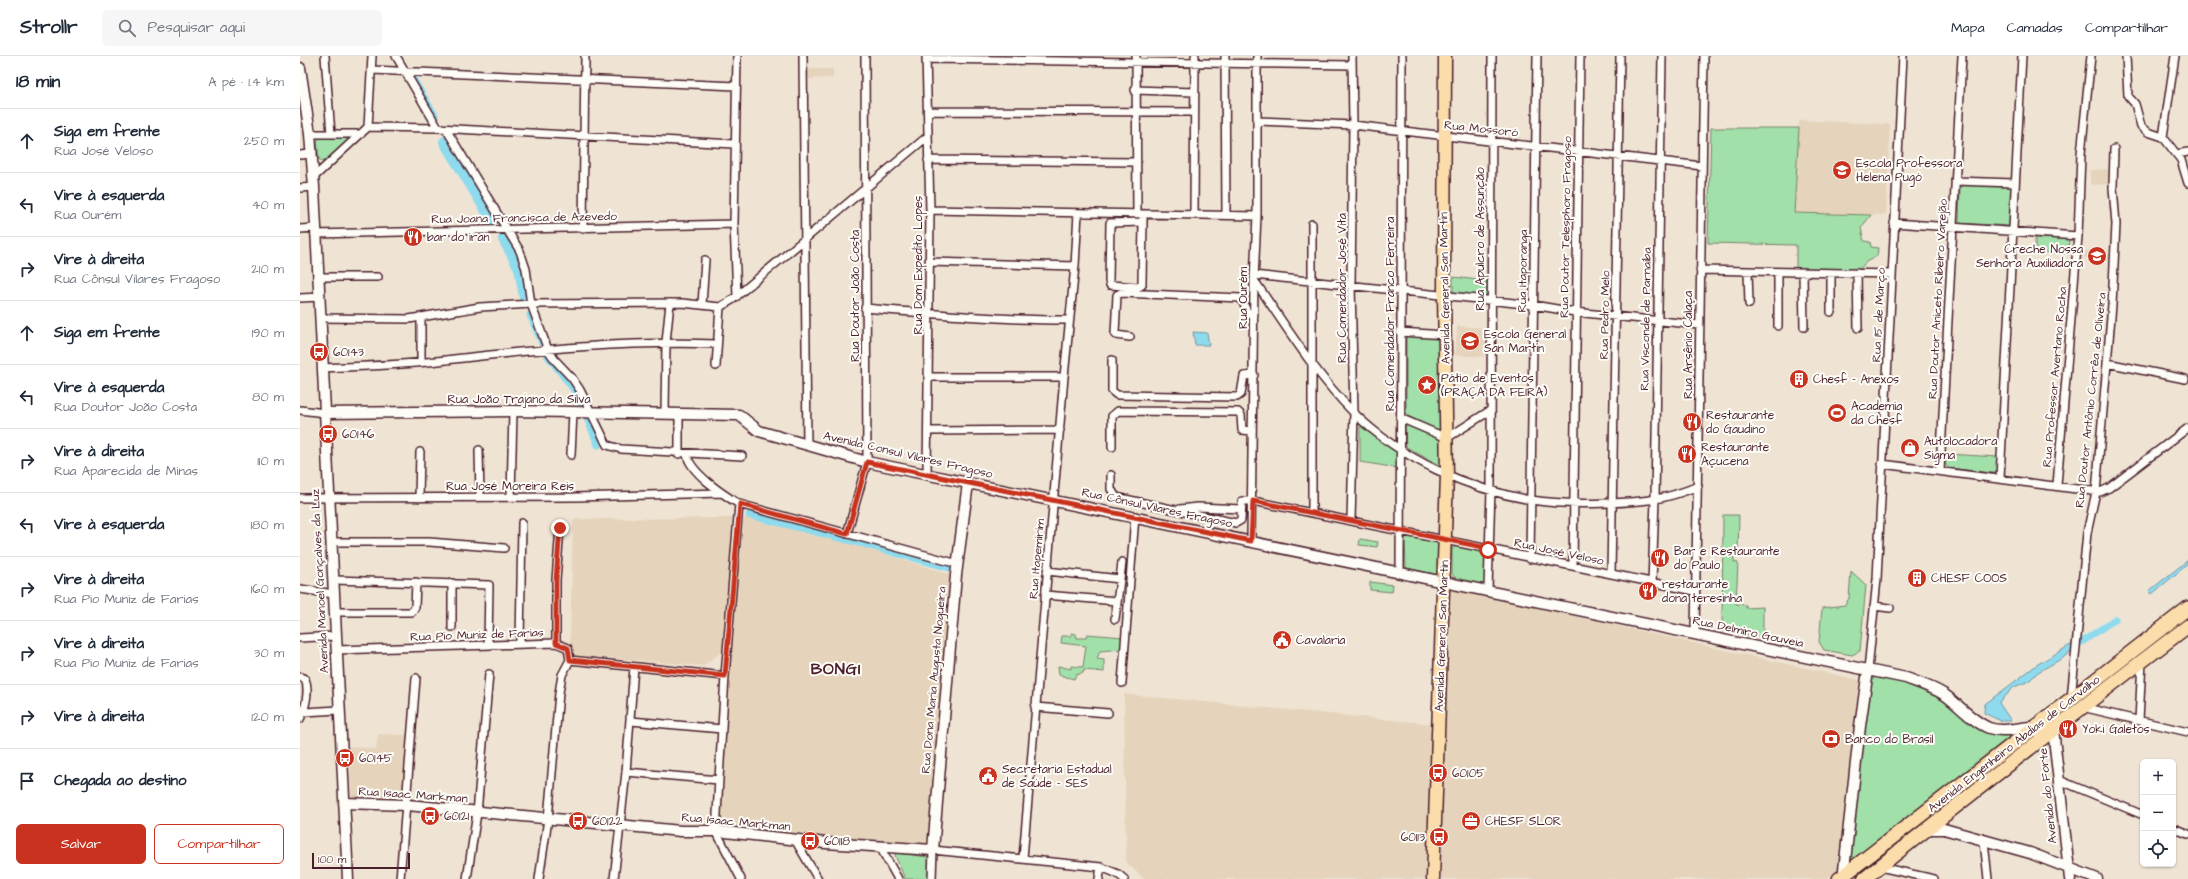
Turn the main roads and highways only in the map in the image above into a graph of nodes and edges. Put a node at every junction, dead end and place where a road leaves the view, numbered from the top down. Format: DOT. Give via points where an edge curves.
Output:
graph roads {
  1 [pos="1445,56"];
  2 [pos="2188,608"];
  3 [pos="2188,626"];
  4 [pos="1843,878"];
  5 [pos="1433,879"];
  6 [pos="1864,879"];
  1 -- 5 [label="main road, Avenida General San Martin" via="1444,295 1447,475"];
  2 -- 4 [label="highway, Avenida Engenheiro Abdias de Carvalho"];
  3 -- 6 [label="highway, Avenida Engenheiro Abdias de Carvalho"];
}
